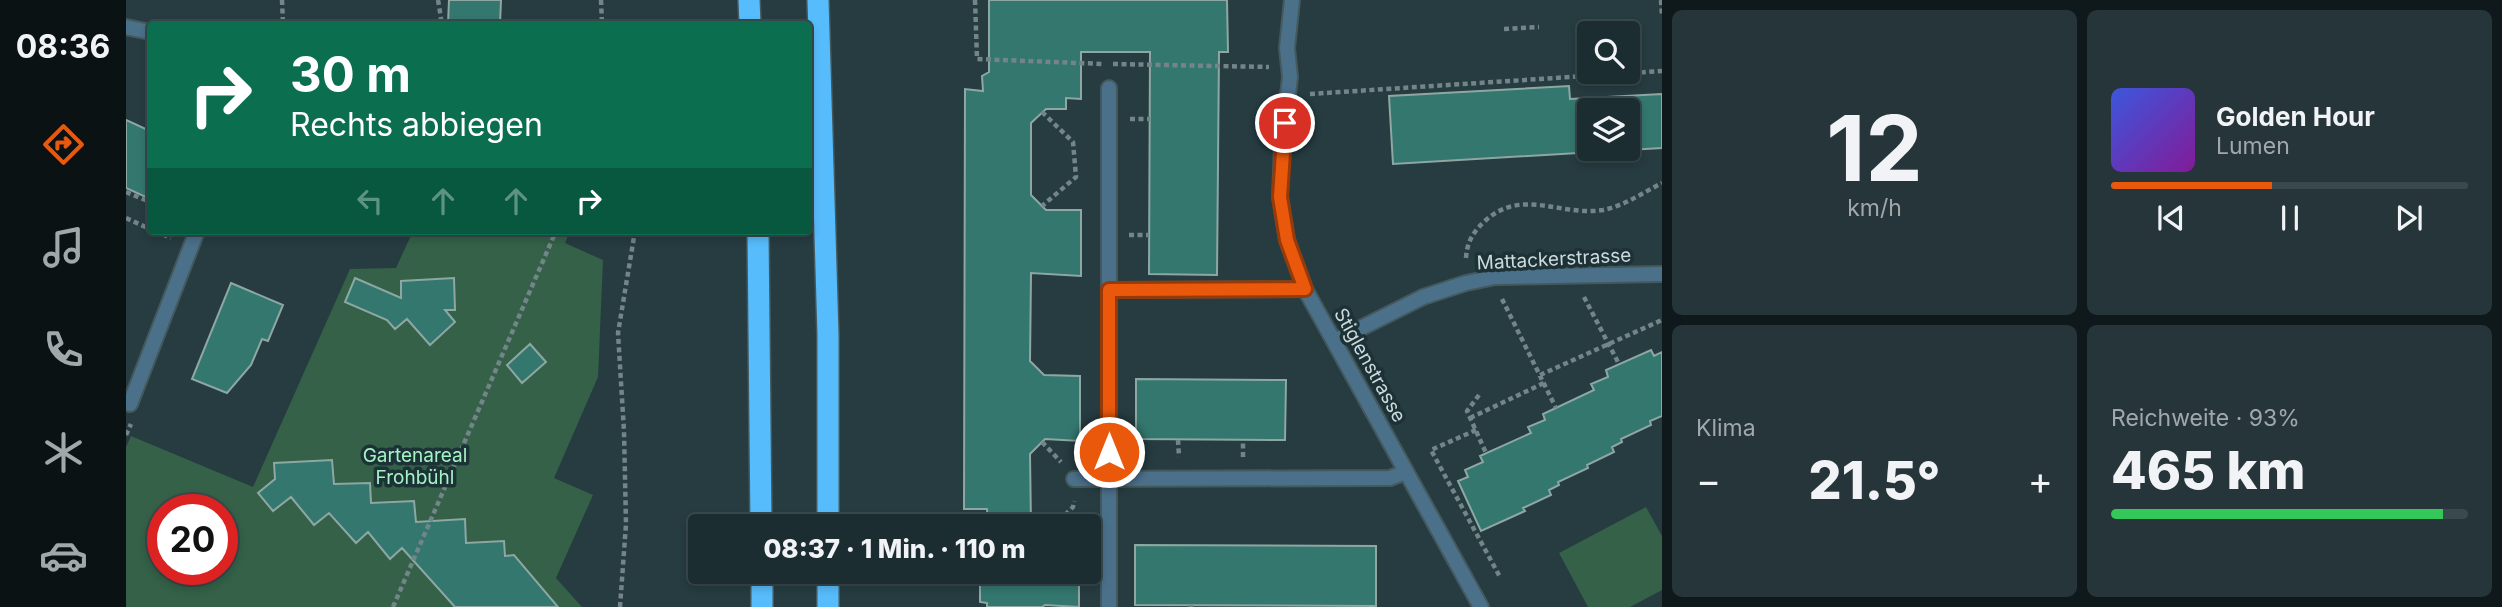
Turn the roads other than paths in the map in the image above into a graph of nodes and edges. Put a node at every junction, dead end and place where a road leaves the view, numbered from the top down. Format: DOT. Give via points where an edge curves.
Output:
graph roads {
  1 [pos="749,0"];
  2 [pos="818,0"];
  3 [pos="1292,0"];
  4 [pos="750,21"];
  5 [pos="126,27"];
  6 [pos="147,31"];
  7 [pos="1109,88"];
  8 [pos="195,235"];
  9 [pos="758,235"];
  10 [pos="1662,274"];
  11 [pos="1305,289"];
  12 [pos="1109,290"];
  13 [pos="1335,341"];
  14 [pos="130,404"];
  15 [pos="1406,472"];
  16 [pos="1074,479"];
  17 [pos="1109,479"];
  18 [pos="761,514"];
  19 [pos="828,514"];
  20 [pos="762,584"];
  21 [pos="828,584"];
  22 [pos="762,607"];
  23 [pos="828,607"];
  24 [pos="1109,607"];
  25 [pos="1481,607"];
  1 -- 4 [label="highway"];
  2 -- 19 [label="highway"];
  3 -- 11 [label="street, Stiglenstrasse" via="1280,197 1287,240"];
  5 -- 6 [label="street"];
  7 -- 12 [label="street"];
  8 -- 14 [label="street"];
  9 -- 18 [label="highway"];
  10 -- 13 [label="street, Mattackerstrasse" via="1495,277 1466,282 1423,297"];
  11 -- 12 [label="street"];
  11 -- 13 [label="street, Stiglenstrasse"];
  12 -- 17 [label="street"];
  13 -- 15 [label="street, Stiglenstrasse"];
  15 -- 17 [label="street" via="1390,478"];
  15 -- 25 [label="street, Stiglenstrasse"];
  16 -- 17 [label="street"];
  17 -- 24 [label="street"];
  20 -- 22 [label="highway"];
  21 -- 23 [label="highway"];
}
